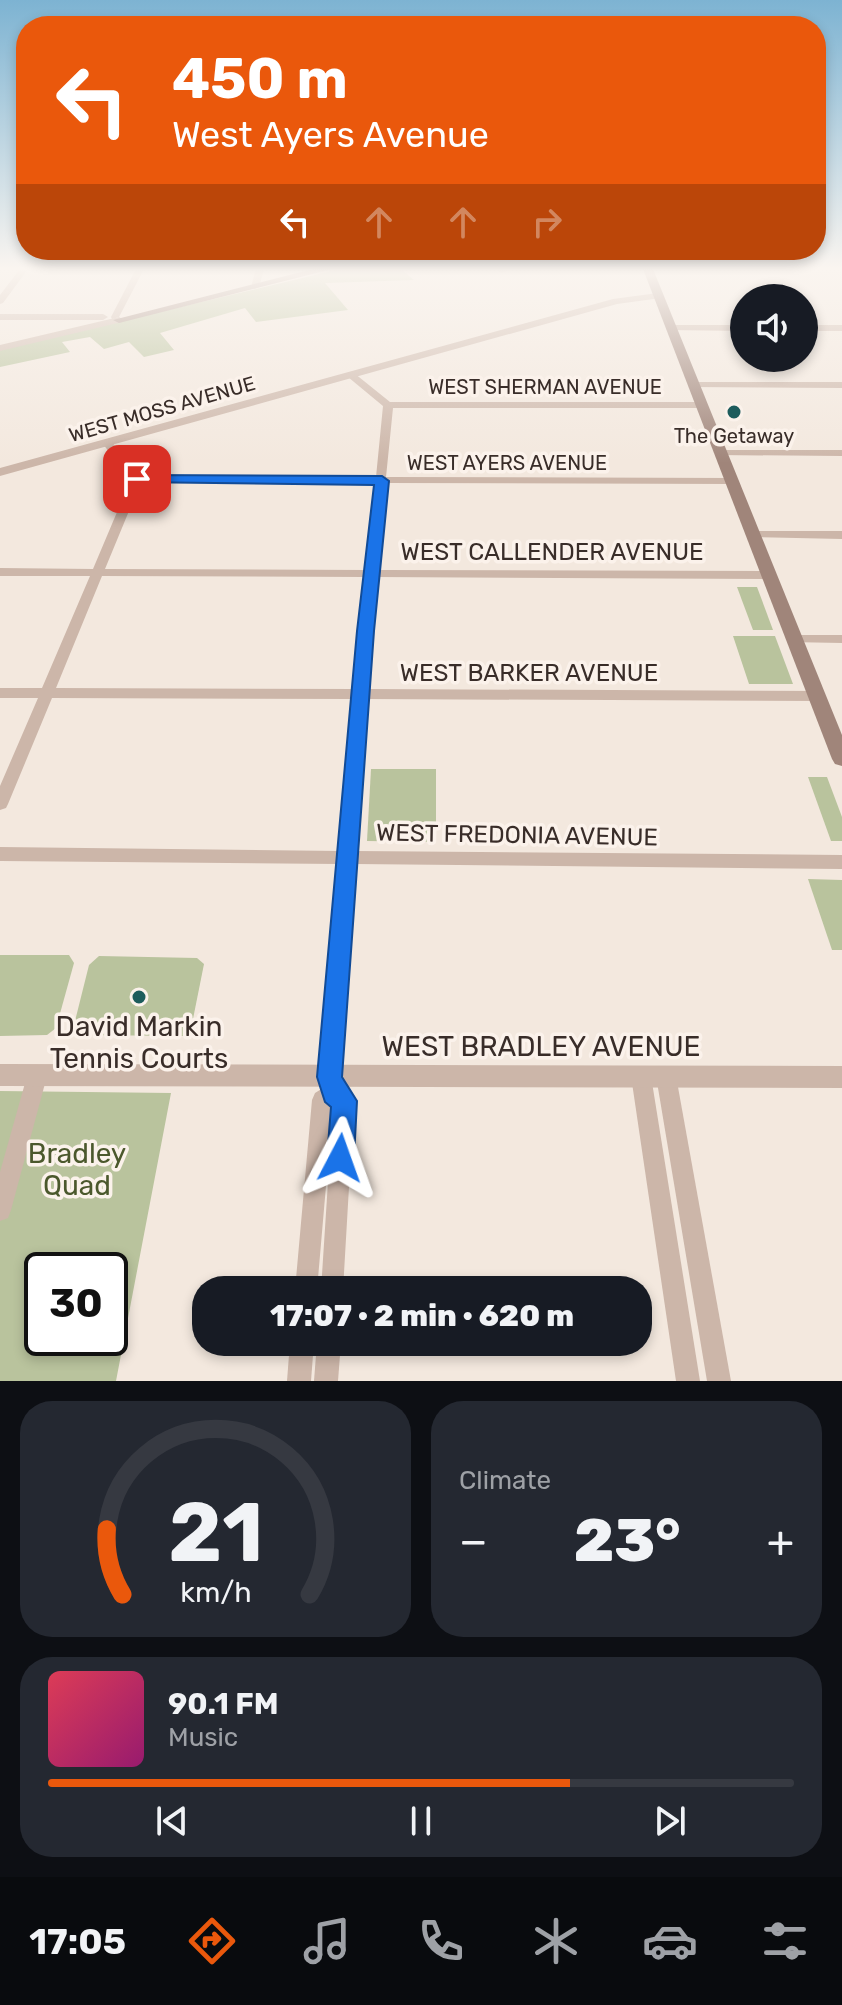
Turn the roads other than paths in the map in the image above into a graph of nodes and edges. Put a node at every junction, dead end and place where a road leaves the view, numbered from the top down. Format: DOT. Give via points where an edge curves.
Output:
graph roads {
  1 [pos="59,333"];
  2 [pos="500,333"];
  3 [pos="673,333"];
  4 [pos="0,348"];
  5 [pos="351,375"];
  6 [pos="694,385"];
  7 [pos="842,385"];
  8 [pos="388,405"];
  9 [pos="702,405"];
  10 [pos="107,443"];
  11 [pos="721,453"];
  12 [pos="842,453"];
  13 [pos="0,472"];
  14 [pos="137,479"];
  15 [pos="382,481"];
  16 [pos="732,481"];
  17 [pos="753,535"];
  18 [pos="842,535"];
  19 [pos="97,571"];
  20 [pos="0,572"];
  21 [pos="373,573"];
  22 [pos="768,575"];
  23 [pos="793,639"];
  24 [pos="842,639"];
  25 [pos="0,693"];
  26 [pos="45,694"];
  27 [pos="361,694"];
  28 [pos="818,696"];
  29 [pos="842,759"];
  30 [pos="0,804"];
  31 [pos="0,854"];
  32 [pos="349,857"];
  33 [pos="842,862"];
  34 [pos="0,1075"];
  35 [pos="37,1076"];
  36 [pos="641,1076"];
  37 [pos="666,1076"];
  38 [pos="842,1077"];
  39 [pos="332,1085"];
  40 [pos="0,1210"];
  41 [pos="307,1276"];
  42 [pos="333,1276"];
  43 [pos="301,1356"];
  44 [pos="328,1356"];
  45 [pos="299,1381"];
  46 [pos="326,1381"];
  47 [pos="688,1381"];
  48 [pos="719,1381"];
  1 -- 4 [label="street"];
  2 -- 5 [label="street, WEST MOSS AVENUE"];
  3 -- 6 [label="main road"];
  5 -- 8 [label="street"];
  5 -- 10 [label="street, WEST MOSS AVENUE"];
  6 -- 7 [label="street, WEST SHERMAN AVENUE"];
  6 -- 9 [label="main road"];
  8 -- 9 [label="street, WEST SHERMAN AVENUE"];
  8 -- 15 [label="street"];
  9 -- 11 [label="main road"];
  10 -- 13 [label="street, WEST MOSS AVENUE"];
  10 -- 14 [label="street"];
  11 -- 12 [label="street"];
  11 -- 16 [label="main road"];
  14 -- 15 [label="street, WEST AYERS AVENUE"];
  14 -- 19 [label="street"];
  15 -- 16 [label="street, WEST AYERS AVENUE"];
  15 -- 21 [label="street"];
  16 -- 17 [label="main road"];
  17 -- 18 [label="street"];
  17 -- 22 [label="main road"];
  19 -- 20 [label="street, WEST CALLENDER AVENUE"];
  19 -- 21 [label="street, WEST CALLENDER AVENUE"];
  19 -- 26 [label="street"];
  21 -- 22 [label="street, WEST CALLENDER AVENUE"];
  21 -- 27 [label="street"];
  22 -- 23 [label="main road"];
  23 -- 24 [label="street"];
  23 -- 28 [label="main road"];
  25 -- 26 [label="street, WEST BARKER AVENUE"];
  26 -- 27 [label="street, WEST BARKER AVENUE"];
  26 -- 30 [label="street"];
  27 -- 28 [label="street, WEST BARKER AVENUE"];
  27 -- 32 [label="street"];
  28 -- 29 [label="main road"];
  31 -- 32 [label="street, WEST FREDONIA AVENUE"];
  32 -- 33 [label="street, WEST FREDONIA AVENUE"];
  32 -- 39 [label="street"];
  34 -- 35 [label="street, WEST BRADLEY AVENUE"];
  35 -- 39 [label="street, WEST BRADLEY AVENUE"];
  35 -- 40 [label="street"];
  36 -- 37 [label="street, WEST BRADLEY AVENUE"];
  36 -- 39 [label="street, WEST BRADLEY AVENUE"];
  36 -- 47 [label="street"];
  37 -- 38 [label="street, WEST BRADLEY AVENUE"];
  37 -- 48 [label="street"];
  39 -- 41 [label="street" via="322,1100"];
  39 -- 42 [label="street" via="344,1101"];
  43 -- 45 [label="street"];
  44 -- 46 [label="street"];
}
